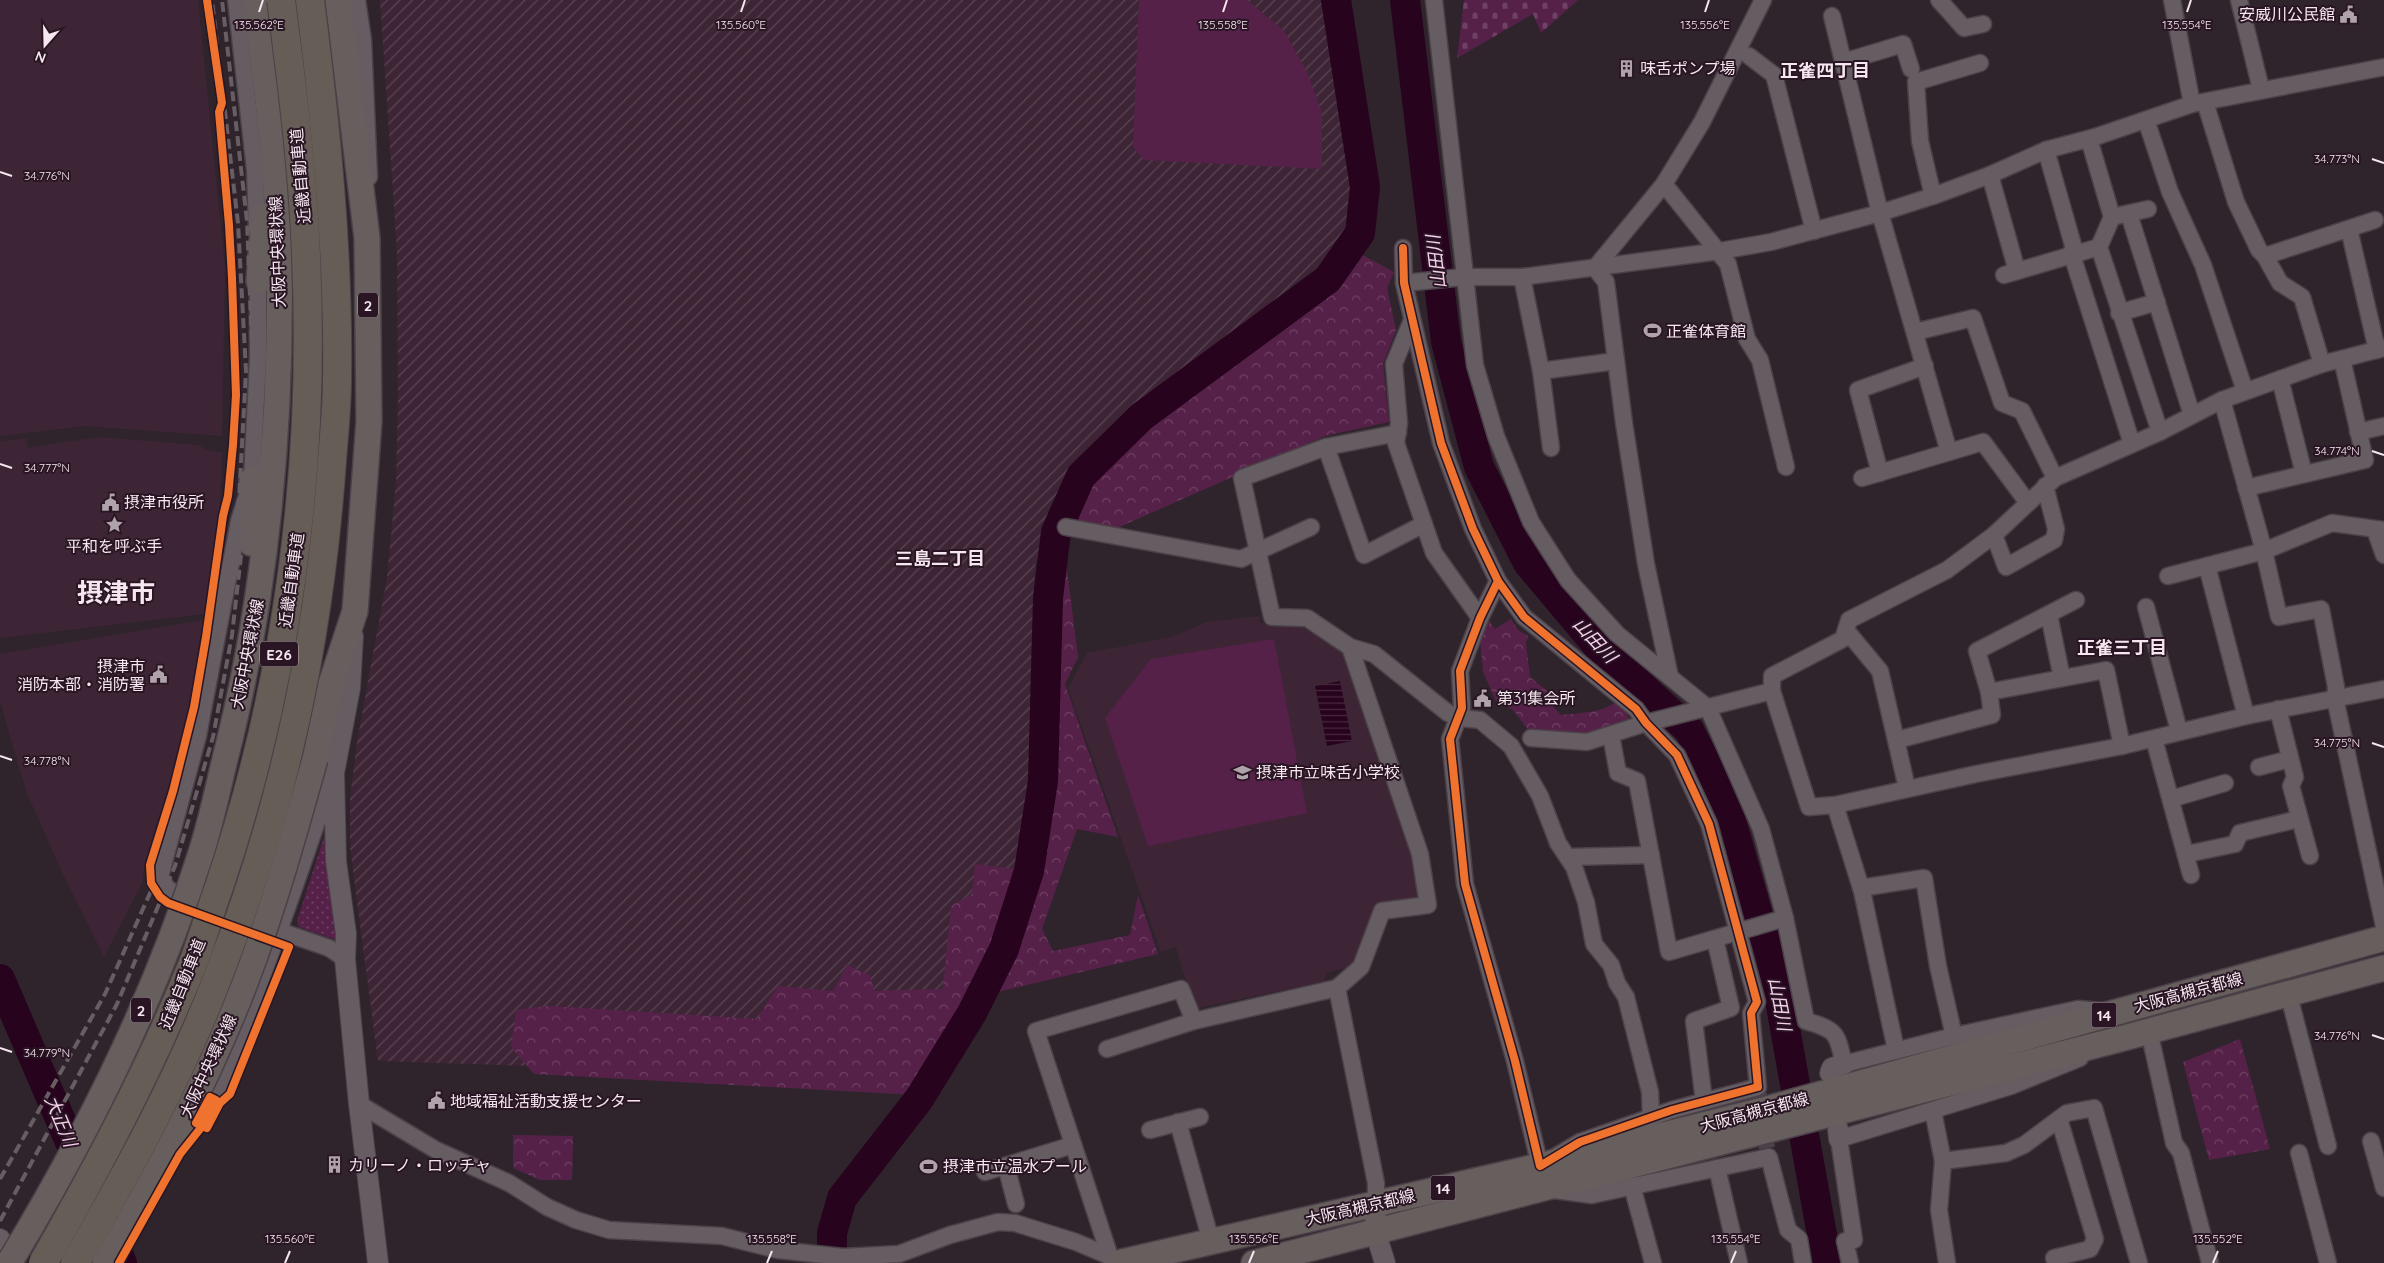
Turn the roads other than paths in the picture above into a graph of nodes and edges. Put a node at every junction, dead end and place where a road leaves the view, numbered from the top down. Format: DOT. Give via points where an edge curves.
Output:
graph roads {
  1 [pos="236,0"];
  2 [pos="256,0"];
  3 [pos="281,0"];
  4 [pos="310,0"];
  5 [pos="338,0"];
  6 [pos="357,0"];
  7 [pos="1434,0"];
  8 [pos="1763,0"];
  9 [pos="1939,0"];
  10 [pos="2172,0"];
  11 [pos="2239,0"];
  12 [pos="1832,16"];
  13 [pos="1983,24"];
  14 [pos="1749,56"];
  15 [pos="1843,62"];
  16 [pos="1980,63"];
  17 [pos="2384,67"];
  18 [pos="1912,69"];
  19 [pos="2261,89"];
  20 [pos="2199,103"];
  21 [pos="2146,120"];
  22 [pos="271,133"];
  23 [pos="2089,139"];
  24 [pos="2046,150"];
  25 [pos="1990,175"];
  26 [pos="1664,184"];
  27 [pos="1933,196"];
  28 [pos="2148,209"];
  29 [pos="1880,213"];
  30 [pos="2129,214"];
  31 [pos="2112,217"];
  32 [pos="2375,220"];
  33 [pos="2349,229"];
  34 [pos="1814,231"];
  35 [pos="367,238"];
  36 [pos="2099,247"];
  37 [pos="1403,248"];
  38 [pos="1720,251"];
  39 [pos="2072,255"];
  40 [pos="2265,256"];
  41 [pos="1595,268"];
  42 [pos="1464,277"];
  43 [pos="1522,277"];
  44 [pos="259,281"];
  45 [pos="1404,283"];
  46 [pos="2157,302"];
  47 [pos="2119,313"];
  48 [pos="1412,320"];
  49 [pos="1915,332"];
  50 [pos="2380,349"];
  51 [pos="2342,359"];
  52 [pos="1616,361"];
  53 [pos="2322,364"];
  54 [pos="1925,366"];
  55 [pos="1541,371"];
  56 [pos="2280,379"];
  57 [pos="2245,391"];
  58 [pos="2222,400"];
  59 [pos="2192,415"];
  60 [pos="2384,426"];
  61 [pos="2160,432"];
  62 [pos="2358,432"];
  63 [pos="1398,433"];
  64 [pos="2132,444"];
  65 [pos="1326,447"];
  66 [pos="1552,448"];
  67 [pos="1949,452"];
  68 [pos="1786,467"];
  69 [pos="1880,473"];
  70 [pos="2304,474"];
  71 [pos="1862,478"];
  72 [pos="252,480"];
  73 [pos="2050,482"];
  74 [pos="2246,488"];
  75 [pos="2028,503"];
  76 [pos="1424,524"];
  77 [pos="1066,527"];
  78 [pos="1311,527"];
  79 [pos="2380,530"];
  80 [pos="1994,535"];
  81 [pos="2264,551"];
  82 [pos="1258,552"];
  83 [pos="2384,555"];
  84 [pos="2206,566"];
  85 [pos="2168,576"];
  86 [pos="1498,580"];
  87 [pos="2076,600"];
  88 [pos="2146,607"];
  89 [pos="2049,615"];
  90 [pos="1480,618"];
  91 [pos="1846,630"];
  92 [pos="251,642"];
  93 [pos="1350,646"];
  94 [pos="1670,677"];
  95 [pos="2062,678"];
  96 [pos="2384,689"];
  97 [pos="1772,691"];
  98 [pos="1989,692"];
  99 [pos="2335,698"];
  100 [pos="1708,708"];
  101 [pos="2278,709"];
  102 [pos="2246,716"];
  103 [pos="1460,718"];
  104 [pos="1646,723"];
  105 [pos="2179,731"];
  106 [pos="1611,735"];
  107 [pos="1530,738"];
  108 [pos="2154,739"];
  109 [pos="1897,740"];
  110 [pos="2122,746"];
  111 [pos="2290,759"];
  112 [pos="324,766"];
  113 [pos="2260,767"];
  114 [pos="2225,783"];
  115 [pos="1907,788"];
  116 [pos="2171,799"];
  117 [pos="1835,805"];
  118 [pos="2299,819"];
  119 [pos="2187,854"];
  120 [pos="1651,855"];
  121 [pos="2310,856"];
  122 [pos="1568,857"];
  123 [pos="2191,875"];
  124 [pos="1861,888"];
  125 [pos="1785,918"];
  126 [pos="2384,926"];
  127 [pos="281,930"];
  128 [pos="1738,932"];
  129 [pos="2384,938"];
  130 [pos="1715,939"];
  131 [pos="345,959"];
  132 [pos="2384,968"];
  133 [pos="1337,988"];
  134 [pos="2288,992"];
  135 [pos="2113,1012"];
  136 [pos="1194,1021"];
  137 [pos="2149,1031"];
  138 [pos="1954,1036"];
  139 [pos="2120,1039"];
  140 [pos="1107,1049"];
  141 [pos="1896,1050"];
  142 [pos="218,1091"];
  143 [pos="1704,1101"];
  144 [pos="1834,1102"];
  145 [pos="359,1104"];
  146 [pos="1933,1111"];
  147 [pos="1200,1117"];
  148 [pos="1651,1117"];
  149 [pos="2059,1119"];
  150 [pos="1765,1121"];
  151 [pos="1178,1122"];
  152 [pos="1150,1130"];
  153 [pos="2371,1141"];
  154 [pos="1073,1145"];
  155 [pos="2328,1146"];
  156 [pos="2299,1153"];
  157 [pos="1943,1161"];
  158 [pos="1006,1166"];
  159 [pos="1717,1168"];
  160 [pos="985,1172"];
  161 [pos="1541,1177"];
  162 [pos="1632,1186"];
  163 [pos="2384,1188"];
  164 [pos="1016,1204"];
  165 [pos="1376,1204"];
  166 [pos="1375,1231"];
  167 [pos="0,1239"];
  168 [pos="1211,1241"];
  169 [pos="2054,1258"];
  170 [pos="1113,1261"];
  171 [pos="1262,1262"];
  172 [pos="10,1263"];
  173 [pos="43,1263"];
  174 [pos="75,1263"];
  175 [pos="105,1263"];
  176 [pos="378,1263"];
  177 [pos="1385,1263"];
  178 [pos="1653,1263"];
  179 [pos="1739,1263"];
  180 [pos="1803,1263"];
  181 [pos="1850,1263"];
  182 [pos="1947,1263"];
  183 [pos="2139,1263"];
  184 [pos="2210,1263"];
  185 [pos="2328,1263"];
  1 -- 44 [label="street" via="255,170"];
  2 -- 22 [label="main road, 大阪中央環状線 / 2"];
  3 -- 173 [label="highway, 近畿自動車道 / E26, bridge" via="291,73 306,256 308,382 301,507 279,655 264,733 233,846 192,965 149,1066 96,1171"];
  4 -- 174 [label="highway, 近畿自動車道 / E26, bridge" via="335,255 337,383 329,510 314,631 290,741 260,854 219,974 172,1083 120,1185"];
  5 -- 35 [label="main road, 大阪中央環状線 / 2"];
  6 -- 35 [label="street" via="363,40 370,160"];
  7 -- 42 [label="street"];
  8 -- 26 [label="street" via="1702,122"];
  9 -- 13 [label="street" via="1964,28"];
  10 -- 20 [label="street"];
  11 -- 19 [label="street"];
  12 -- 15 [label="street"];
  14 -- 34 [label="street" via="1774,75"];
  15 -- 18 [label="street" via="1903,44"];
  15 -- 29 [label="street"];
  16 -- 27 [label="street" via="1916,82 1920,141"];
  17 -- 19 [label="street"];
  19 -- 20 [label="street"];
  20 -- 21 [label="street"];
  20 -- 40 [label="street" via="2236,202"];
  21 -- 23 [label="street"];
  21 -- 57 [label="street" via="2170,192 2203,265"];
  22 -- 44 [label="main road"];
  22 -- 92 [label="main road, 大阪中央環状線 / 2" via="279,254 279,397 268,527"];
  23 -- 24 [label="street"];
  23 -- 31 [label="street"];
  24 -- 25 [label="street"];
  24 -- 39 [label="street" via="2073,245"];
  25 -- 27 [label="street"];
  25 -- 39 [label="street" via="2010,273"];
  26 -- 38 [label="street"];
  26 -- 41 [label="street"];
  27 -- 29 [label="street"];
  28 -- 30 [label="street"];
  29 -- 34 [label="street"];
  29 -- 49 [label="street"];
  30 -- 31 [label="street"];
  30 -- 46 [label="street"];
  31 -- 36 [label="street"];
  32 -- 33 [label="street"];
  33 -- 40 [label="street"];
  33 -- 50 [label="street"];
  34 -- 38 [label="street"];
  35 -- 112 [label="main road, 大阪中央環状線 / 2" via="369,421 355,611 331,684"];
  36 -- 39 [label="street"];
  36 -- 47 [label="street"];
  37 -- 45 [label="street"];
  38 -- 41 [label="street"];
  38 -- 68 [label="street" via="1728,264 1747,339 1760,360"];
  39 -- 64 [label="street"];
  40 -- 53 [label="street" via="2280,284 2302,297"];
  41 -- 43 [label="street"];
  41 -- 52 [label="street" via="1606,282"];
  42 -- 43 [label="street"];
  42 -- 45 [label="street"];
  42 -- 94 [label="street" via="1475,365 1496,436 1530,522 1568,580 1617,634"];
  43 -- 55 [label="street"];
  44 -- 72 [label="street"];
  45 -- 48 [label="street"];
  46 -- 47 [label="street"];
  46 -- 59 [label="street"];
  47 -- 61 [label="street"];
  48 -- 63 [label="street" via="1394,364"];
  48 -- 86 [label="street" via="1441,443 1473,529"];
  49 -- 54 [label="street"];
  49 -- 73 [label="street" via="1972,318 2002,403 2022,411"];
  50 -- 51 [label="street"];
  51 -- 53 [label="street"];
  51 -- 62 [label="street"];
  52 -- 55 [label="street"];
  52 -- 94 [label="street" via="1646,564"];
  53 -- 56 [label="street"];
  54 -- 67 [label="street"];
  54 -- 69 [label="street" via="1858,390"];
  55 -- 66 [label="street"];
  56 -- 57 [label="street"];
  56 -- 70 [label="street"];
  57 -- 58 [label="street"];
  58 -- 59 [label="street"];
  58 -- 74 [label="street"];
  59 -- 61 [label="street"];
  60 -- 62 [label="street"];
  61 -- 64 [label="street"];
  62 -- 70 [label="street" via="2364,460"];
  63 -- 65 [label="street"];
  63 -- 76 [label="street" via="1396,444"];
  64 -- 73 [label="street"];
  65 -- 76 [label="street" via="1364,555"];
  65 -- 82 [label="street" via="1242,478"];
  67 -- 69 [label="street"];
  67 -- 75 [label="street" via="1983,442"];
  69 -- 71 [label="street"];
  70 -- 74 [label="street"];
  72 -- 92 [label="main road"];
  72 -- 127 [label="street" via="238,521 198,736 160,877 167,888 181,897"];
  73 -- 75 [label="street"];
  73 -- 80 [label="street" via="2056,529 2054,540 2006,567"];
  74 -- 81 [label="street"];
  75 -- 80 [label="street"];
  76 -- 90 [label="street" via="1434,553"];
  77 -- 82 [label="street" via="1241,559"];
  78 -- 82 [label="street"];
  79 -- 81 [label="street" via="2332,523"];
  79 -- 83 [label="street"];
  80 -- 91 [label="street" via="1947,570 1849,620"];
  81 -- 84 [label="street"];
  81 -- 99 [label="street" via="2279,617 2321,609 2336,687"];
  82 -- 93 [label="street" via="1272,617 1307,618"];
  84 -- 85 [label="street"];
  84 -- 102 [label="street"];
  86 -- 90 [label="street"];
  86 -- 104 [label="street" via="1524,617 1636,709"];
  87 -- 89 [label="street"];
  88 -- 105 [label="street"];
  89 -- 95 [label="street"];
  89 -- 98 [label="street" via="1977,650"];
  90 -- 103 [label="street" via="1460,670"];
  91 -- 97 [label="street" via="1843,639 1772,676"];
  91 -- 109 [label="street" via="1880,671"];
  92 -- 172 [label="main road, 大阪中央環状線 / 2, bridge" via="201,852 162,963 77,1144"];
  93 -- 103 [label="street" via="1374,654 1448,713"];
  93 -- 133 [label="street" via="1420,854 1428,905 1382,911 1361,967"];
  94 -- 100 [label="street"];
  95 -- 98 [label="street"];
  95 -- 110 [label="street" via="2106,670"];
  96 -- 99 [label="street"];
  97 -- 100 [label="street"];
  97 -- 117 [label="street" via="1809,808"];
  98 -- 109 [label="street" via="1992,715"];
  99 -- 101 [label="street"];
  99 -- 126 [label="street"];
  100 -- 104 [label="street"];
  100 -- 125 [label="street" via="1761,829"];
  101 -- 102 [label="street"];
  101 -- 111 [label="street"];
  102 -- 105 [label="street"];
  103 -- 122 [label="street" via="1480,720 1511,746 1540,796 1558,843"];
  103 -- 161 [label="street" via="1450,739 1465,884 1515,1061"];
  104 -- 106 [label="street"];
  104 -- 128 [label="street" via="1677,755 1709,824"];
  105 -- 108 [label="street"];
  106 -- 107 [label="street" via="1587,742"];
  106 -- 120 [label="street" via="1618,773 1638,782"];
  108 -- 110 [label="street"];
  108 -- 116 [label="street"];
  109 -- 115 [label="street"];
  110 -- 115 [label="street"];
  111 -- 113 [label="street"];
  111 -- 118 [label="street" via="2295,777 2291,786"];
  112 -- 127 [label="street"];
  112 -- 131 [label="street" via="346,934"];
  112 -- 175 [label="main road, 大阪中央環状線 / 2, bridge" via="245,984 198,1093"];
  114 -- 116 [label="street"];
  115 -- 117 [label="street"];
  116 -- 119 [label="street"];
  117 -- 124 [label="street"];
  118 -- 119 [label="street" via="2240,833 2235,844"];
  118 -- 121 [label="street"];
  119 -- 123 [label="street"];
  120 -- 122 [label="street"];
  120 -- 130 [label="street" via="1669,952"];
  122 -- 148 [label="street" via="1586,902 1594,944 1611,965 1626,997 1650,1092"];
  124 -- 138 [label="street" via="1924,878 1938,966"];
  124 -- 141 [label="street"];
  125 -- 128 [label="street"];
  125 -- 144 [label="street" via="1806,1021 1828,1027 1838,1039"];
  127 -- 131 [label="street" via="329,948"];
  127 -- 142 [label="street"];
  128 -- 130 [label="street"];
  128 -- 150 [label="street" via="1757,1002 1751,1013"];
  129 -- 135 [label="main road, 大阪高槻京都線 / 14"];
  130 -- 143 [label="street" via="1731,1008 1694,1021"];
  131 -- 145 [label="street"];
  132 -- 134 [label="main road, 大阪高槻京都線 / 14"];
  133 -- 136 [label="street"];
  133 -- 165 [label="street" via="1376,1183"];
  134 -- 137 [label="main road, 大阪高槻京都線 / 14"];
  134 -- 155 [label="street"];
  135 -- 138 [label="street" via="2078,1009"];
  135 -- 144 [label="main road, 大阪高槻京都線 / 14"];
  136 -- 140 [label="street"];
  136 -- 154 [label="street" via="1181,989 1036,1031"];
  137 -- 139 [label="main road, 大阪高槻京都線 / 14"];
  137 -- 184 [label="street" via="2174,1143 2181,1153"];
  138 -- 141 [label="street"];
  139 -- 144 [label="main road, 大阪高槻京都線 / 14"];
  139 -- 146 [label="street" via="2063,1066"];
  141 -- 144 [label="street"];
  143 -- 148 [label="street"];
  143 -- 150 [label="street"];
  144 -- 146 [label="street"];
  144 -- 150 [label="main road, 大阪高槻京都線 / 14"];
  144 -- 181 [label="street" via="1854,1240 1846,1241"];
  145 -- 170 [label="street" via="436,1150 509,1183 547,1207 608,1230 722,1236 778,1250 831,1257 899,1254 998,1222 1024,1226"];
  145 -- 176 [label="street"];
  146 -- 157 [label="street"];
  147 -- 151 [label="street"];
  148 -- 161 [label="street" via="1580,1142"];
  149 -- 157 [label="street" via="2024,1145 2006,1152"];
  149 -- 169 [label="street" via="2095,1239 2090,1249"];
  149 -- 183 [label="street" via="2067,1113 2094,1108"];
  150 -- 159 [label="street"];
  150 -- 161 [label="main road, 大阪高槻京都線 / 14"];
  150 -- 180 [label="street" via="1788,1230 1799,1239"];
  151 -- 152 [label="street"];
  151 -- 168 [label="street"];
  153 -- 163 [label="street"];
  154 -- 158 [label="street"];
  154 -- 170 [label="street"];
  156 -- 185 [label="street"];
  157 -- 182 [label="street" via="1939,1210"];
  158 -- 160 [label="street"];
  158 -- 164 [label="street"];
  159 -- 162 [label="street"];
  159 -- 179 [label="street"];
  161 -- 162 [label="street" via="1592,1195"];
  161 -- 165 [label="main road, 大阪高槻京都線 / 14"];
  161 -- 166 [label="main road, 大阪高槻京都線 / 14"];
  162 -- 178 [label="street"];
  165 -- 166 [label="street"];
  165 -- 168 [label="main road, 大阪高槻京都線 / 14"];
  166 -- 171 [label="main road, 大阪高槻京都線 / 14"];
  166 -- 177 [label="street"];
  167 -- 172 [label="street"];
  168 -- 170 [label="main road, 大阪高槻京都線 / 14"];
}
